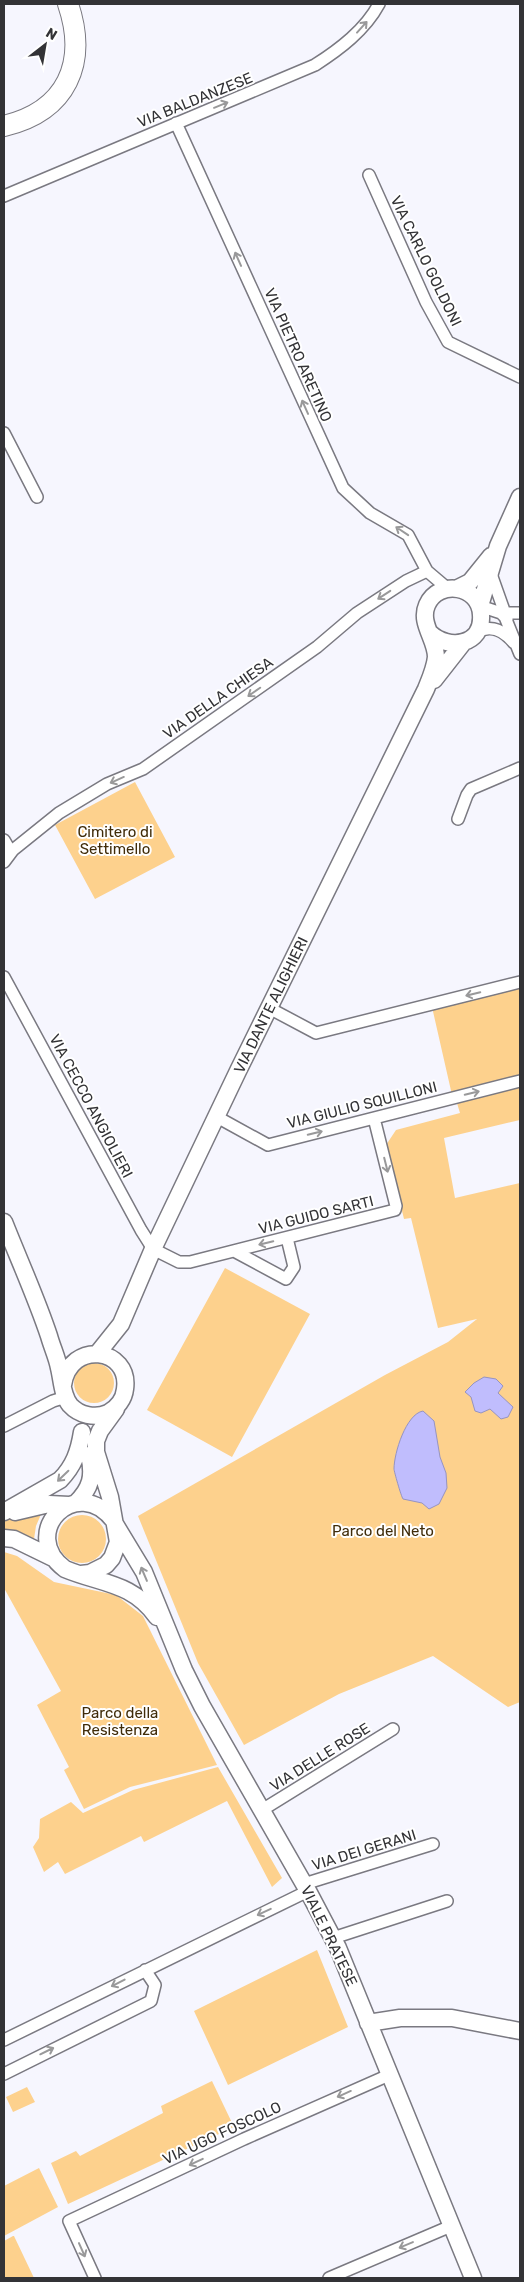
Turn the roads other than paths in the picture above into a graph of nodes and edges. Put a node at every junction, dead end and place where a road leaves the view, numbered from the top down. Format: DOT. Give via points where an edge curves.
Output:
graph roads {
  1 [pos="68,4"];
  2 [pos="379,4"];
  3 [pos="176,123"];
  4 [pos="4,126"];
  5 [pos="369,175"];
  6 [pos="4,196"];
  7 [pos="520,377"];
  8 [pos="4,433"];
  9 [pos="37,497"];
  10 [pos="520,497"];
  11 [pos="498,546"];
  12 [pos="427,571"];
  13 [pos="490,571"];
  14 [pos="453,588"];
  15 [pos="480,606"];
  16 [pos="520,613"];
  17 [pos="507,618"];
  18 [pos="477,632"];
  19 [pos="430,633"];
  20 [pos="463,643"];
  21 [pos="520,654"];
  22 [pos="426,689"];
  23 [pos="520,768"];
  24 [pos="458,818"];
  25 [pos="4,840"];
  26 [pos="11,852"];
  27 [pos="4,862"];
  28 [pos="4,977"];
  29 [pos="520,982"];
  30 [pos="269,1008"];
  31 [pos="520,1081"];
  32 [pos="216,1117"];
  33 [pos="374,1118"];
  34 [pos="4,1222"];
  35 [pos="287,1238"];
  36 [pos="153,1249"];
  37 [pos="234,1250"];
  38 [pos="120,1324"];
  39 [pos="48,1333"];
  40 [pos="90,1354"];
  41 [pos="120,1367"];
  42 [pos="67,1396"];
  43 [pos="120,1403"];
  44 [pos="4,1426"];
  45 [pos="82,1432"];
  46 [pos="73,1504"];
  47 [pos="4,1513"];
  48 [pos="115,1522"];
  49 [pos="4,1538"];
  50 [pos="53,1558"];
  51 [pos="81,1574"];
  52 [pos="169,1636"];
  53 [pos="393,1729"];
  54 [pos="262,1810"];
  55 [pos="432,1844"];
  56 [pos="306,1888"];
  57 [pos="447,1901"];
  58 [pos="333,1938"];
  59 [pos="145,1970"];
  60 [pos="424,2018"];
  61 [pos="368,2023"];
  62 [pos="520,2031"];
  63 [pos="4,2040"];
  64 [pos="520,2040"];
  65 [pos="4,2074"];
  66 [pos="389,2075"];
  67 [pos="451,2226"];
  68 [pos="95,2278"];
  69 [pos="329,2278"];
  70 [pos="473,2278"];
  1 -- 4 [label="highway" via="76,25 77,54 70,76 53,101 34,116"];
  3 -- 2 [label="street, VIA BALDANZESE, one-way" via="315,65 351,39"];
  3 -- 6 [label="street, VIA BALDANZESE"];
  12 -- 3 [label="street, VIA PIETRO ARETINO, one-way" via="408,535 370,513 343,488"];
  5 -- 7 [label="street, VIA CARLO GOLDONI" via="426,302 448,342"];
  8 -- 9 [label="street"];
  10 -- 11 [label="main road, VIA DANTE ALIGHIERI"];
  11 -- 13 [label="main road, VIA DANTE ALIGHIERI"];
  11 -- 14 [label="main road, VIA DANTE ALIGHIERI" via="474,578"];
  12 -- 14 [label="street"];
  12 -- 26 [label="street, VIA DELLA CHIESA, one-way" via="358,613 317,647 143,768 107,784 59,813"];
  13 -- 15 [label="main road, VIA DANTE ALIGHIERI"];
  13 -- 17 [label="street"];
  14 -- 15 [label="main road" via="471,594"];
  14 -- 19 [label="main road, VIA DANTE ALIGHIERI" via="439,592 426,606"];
  15 -- 17 [label="street"];
  15 -- 18 [label="main road, VIA DANTE ALIGHIERI"];
  16 -- 17 [label="street"];
  17 -- 21 [label="street"];
  18 -- 20 [label="main road, VIA DANTE ALIGHIERI"];
  18 -- 21 [label="street" via="497,629 510,638"];
  19 -- 20 [label="main road" via="445,644"];
  19 -- 22 [label="main road, VIA DANTE ALIGHIERI" via="436,656"];
  20 -- 22 [label="main road, VIA DANTE ALIGHIERI"];
  22 -- 30 [label="main road, VIA DANTE ALIGHIERI"];
  23 -- 24 [label="street" via="471,789"];
  25 -- 26 [label="street"];
  26 -- 27 [label="street, VIA DELLA CHIESA"];
  28 -- 36 [label="street, VIA CECCO ANGIOLIERI"];
  29 -- 30 [label="street, one-way" via="316,1033"];
  30 -- 32 [label="main road, VIA DANTE ALIGHIERI"];
  33 -- 31 [label="street, VIA GIULIO SQUILLONI, one-way"];
  32 -- 33 [label="street, VIA GIULIO SQUILLONI, one-way" via="268,1145"];
  32 -- 36 [label="main road, VIA DANTE ALIGHIERI"];
  33 -- 35 [label="street, VIA GUIDO SARTI, one-way" via="396,1209"];
  34 -- 39 [label="main road"];
  35 -- 37 [label="street, VIA GUIDO SARTI, one-way"];
  35 -- 37 [label="street" via="294,1267 286,1279"];
  36 -- 37 [label="street, VIA GUIDO SARTI" via="183,1263"];
  36 -- 38 [label="main road, VIA DANTE ALIGHIERI"];
  38 -- 40 [label="main road, VIA DANTE ALIGHIERI"];
  38 -- 41 [label="main road, VIA DANTE ALIGHIERI" via="117,1342"];
  39 -- 40 [label="main road" via="61,1346"];
  39 -- 42 [label="main road"];
  40 -- 41 [label="main road" via="114,1360"];
  40 -- 42 [label="main road" via="69,1366 64,1375"];
  41 -- 43 [label="main road" via="125,1389"];
  42 -- 43 [label="main road" via="87,1415 97,1416 114,1410"];
  42 -- 44 [label="street"];
  42 -- 45 [label="main road"];
  43 -- 48 [label="main road, VIALE PRATESE" via="96,1441 96,1452"];
  45 -- 46 [label="main road" via="92,1477 89,1488"];
  45 -- 47 [label="main road, one-way" via="77,1457 68,1472"];
  46 -- 47 [label="main road, VIALE PRATESE" via="49,1504"];
  46 -- 48 [label="main road, VIALE PRATESE" via="97,1506"];
  46 -- 50 [label="main road" via="57,1513 50,1524 47,1538"];
  48 -- 51 [label="main road, VIALE PRATESE" via="118,1542 112,1558 98,1570"];
  52 -- 48 [label="main road, VIALE PRATESE, one-way" via="144,1572"];
  49 -- 50 [label="main road, VIALE PRATESE" via="14,1539"];
  50 -- 51 [label="main road, VIALE PRATESE" via="65,1569"];
  51 -- 52 [label="main road, VIALE PRATESE" via="131,1591 151,1610"];
  52 -- 54 [label="main road, VIALE PRATESE" via="202,1706"];
  53 -- 54 [label="street, VIA DELLE ROSE"];
  54 -- 56 [label="main road, VIALE PRATESE"];
  55 -- 56 [label="street, VIA DEI GERANI"];
  56 -- 58 [label="main road, VIALE PRATESE"];
  56 -- 59 [label="street, VIA DEI GERANI, one-way"];
  57 -- 58 [label="street"];
  58 -- 61 [label="main road, VIALE PRATESE" via="346,1963"];
  59 -- 63 [label="street, VIA DEI GERANI, one-way"];
  65 -- 59 [label="street, one-way" via="151,2001 155,1985"];
  60 -- 61 [label="main road"];
  60 -- 62 [label="main road" via="452,2018"];
  60 -- 64 [label="main road"];
  61 -- 66 [label="main road, VIALE PRATESE"];
  66 -- 67 [label="main road, VIALE PRATESE"];
  66 -- 68 [label="street, VIA UGO FOSCOLO, one-way" via="69,2221"];
  67 -- 69 [label="street, one-way"];
  67 -- 70 [label="main road, VIALE PRATESE"];
}
